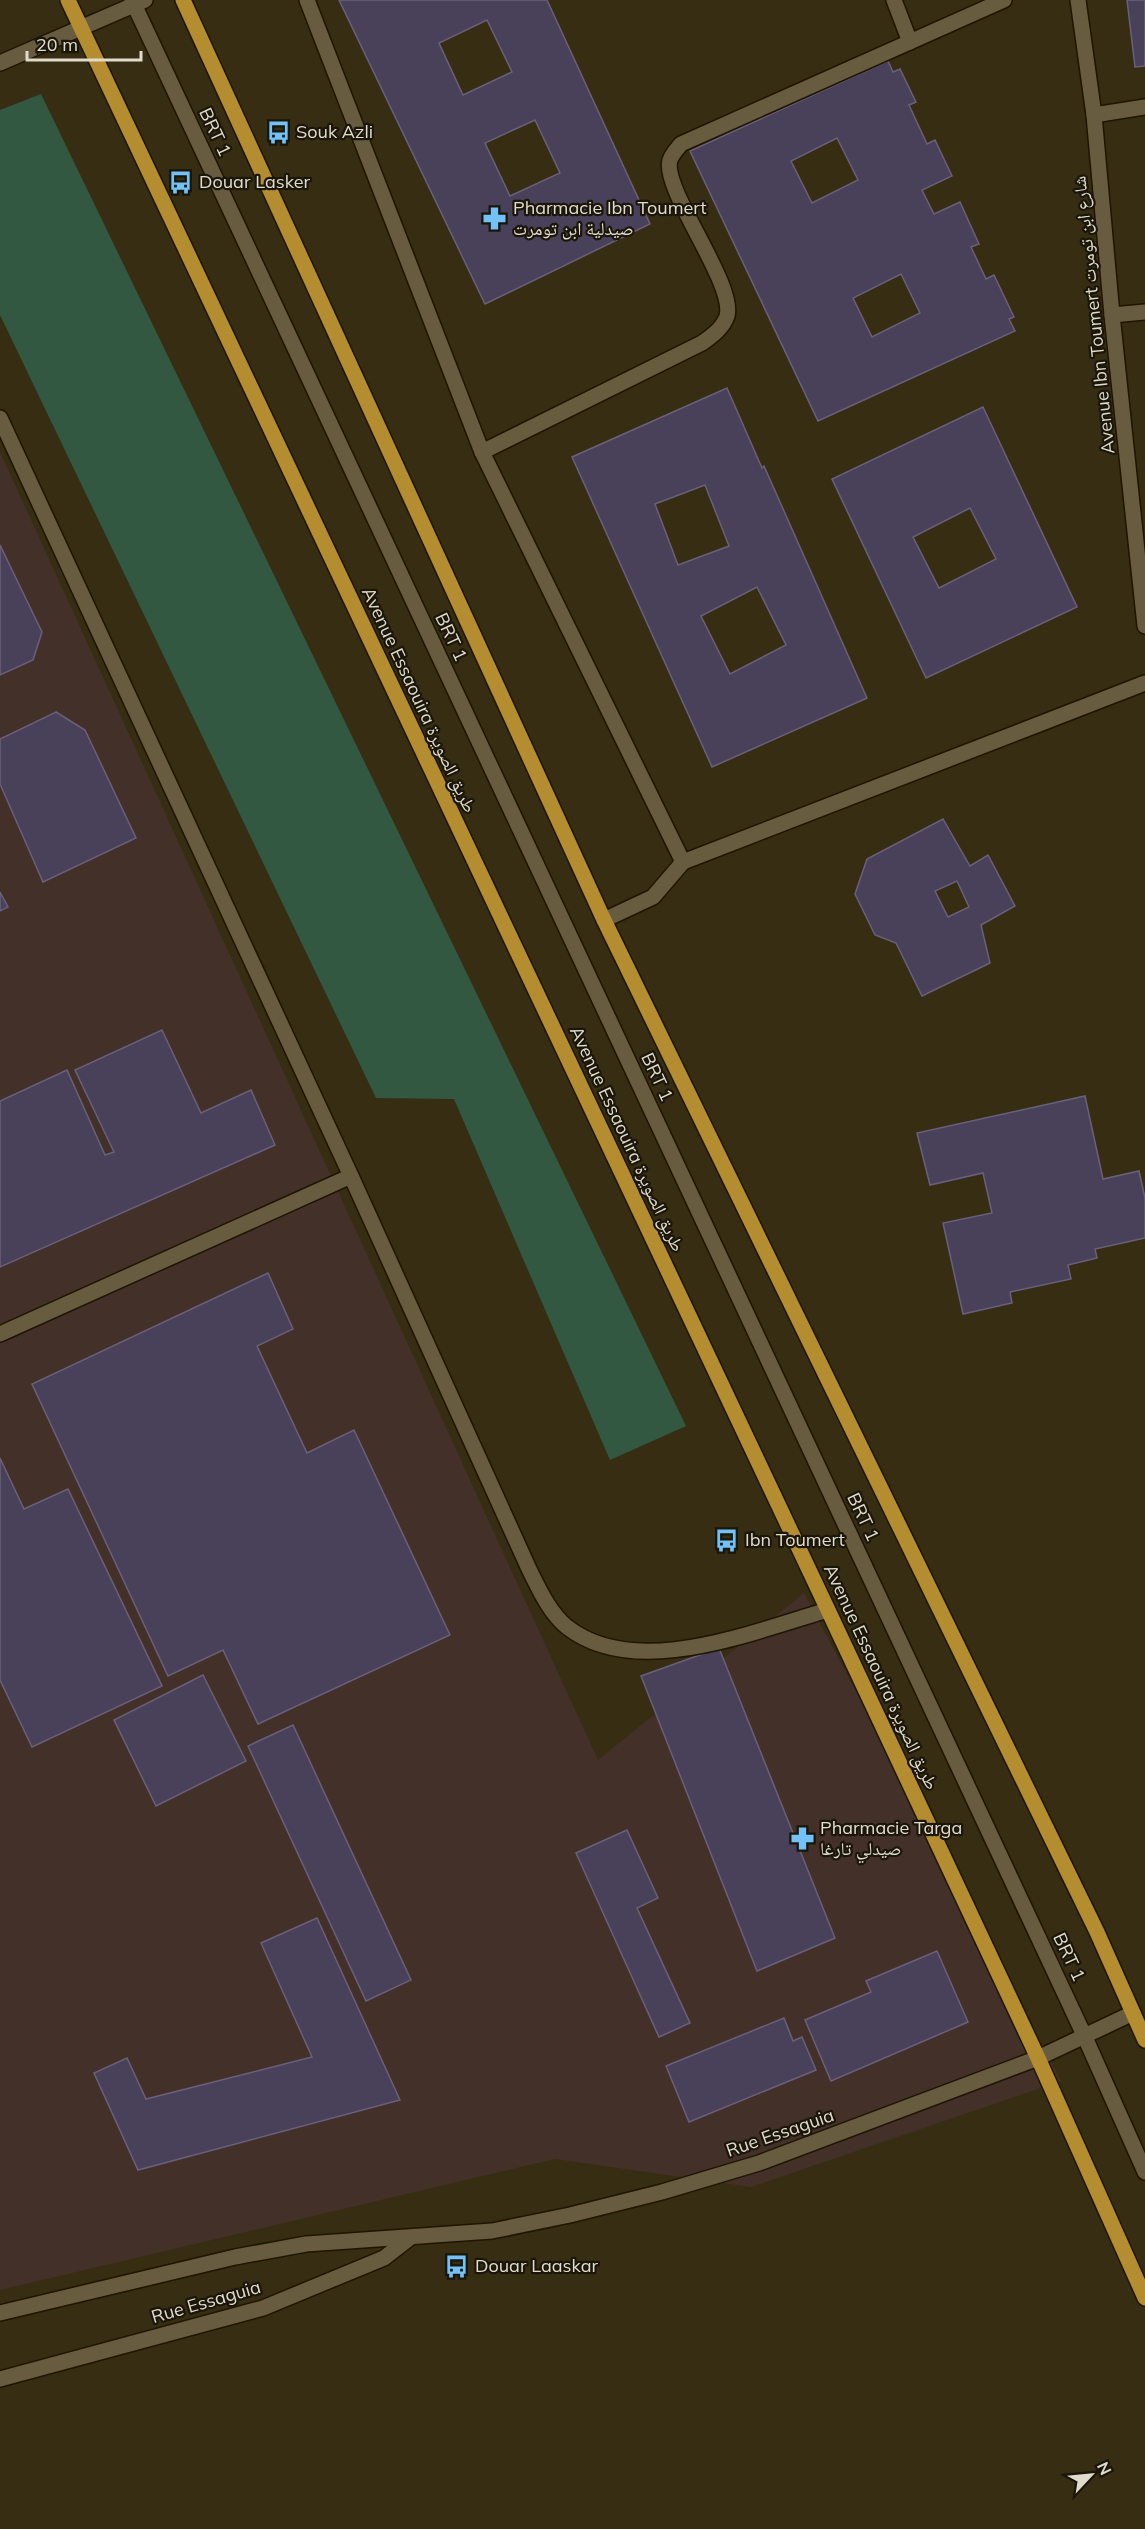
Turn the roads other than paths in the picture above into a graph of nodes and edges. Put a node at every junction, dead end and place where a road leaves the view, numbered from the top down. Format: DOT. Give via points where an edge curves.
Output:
graph roads {
  1 [pos="68,0"];
  2 [pos="183,0"];
  3 [pos="307,0"];
  4 [pos="894,0"];
  5 [pos="1004,0"];
  6 [pos="1078,0"];
  7 [pos="137,2"];
  8 [pos="80,27"];
  9 [pos="910,42"];
  10 [pos="0,63"];
  11 [pos="1145,107"];
  12 [pos="1094,115"];
  13 [pos="1145,312"];
  14 [pos="1112,315"];
  15 [pos="0,418"];
  16 [pos="482,452"];
  17 [pos="1140,533"];
  18 [pos="1145,626"];
  19 [pos="1145,683"];
  20 [pos="683,862"];
  21 [pos="604,920"];
  22 [pos="351,1176"];
  23 [pos="0,1334"];
  24 [pos="828,1610"];
  25 [pos="1139,2011"];
  26 [pos="1084,2035"];
  27 [pos="1145,2040"];
  28 [pos="1038,2058"];
  29 [pos="1145,2172"];
  30 [pos="411,2237"];
  31 [pos="1145,2298"];
  32 [pos="0,2313"];
  33 [pos="0,2379"];
  1 -- 8 [label="main road, Avenue Essaouira طريق الصويرة"];
  2 -- 21 [label="main road"];
  3 -- 16 [label="street"];
  4 -- 9 [label="street"];
  5 -- 9 [label="street"];
  6 -- 12 [label="street, Avenue Ibn Toumert شارع ابن تومرت"];
  7 -- 8 [label="street"];
  7 -- 26 [label="street, BRT 1"];
  8 -- 10 [label="street"];
  8 -- 24 [label="main road, Avenue Essaouira طريق الصويرة"];
  9 -- 16 [label="street" via="681,144 670,159 670,168 721,286 727,314 722,325 702,343"];
  11 -- 12 [label="street"];
  12 -- 14 [label="street, Avenue Ibn Toumert شارع ابن تومرت"];
  13 -- 14 [label="street"];
  14 -- 17 [label="street, Avenue Ibn Toumert شارع ابن تومرت"];
  15 -- 22 [label="street"];
  16 -- 20 [label="street"];
  17 -- 18 [label="street, Avenue Ibn Toumert شارع ابن تومرت"];
  19 -- 20 [label="street"];
  20 -- 21 [label="street" via="653,897"];
  21 -- 25 [label="main road"];
  22 -- 23 [label="street"];
  22 -- 24 [label="street" via="529,1569 548,1605 566,1626 594,1642 622,1650 658,1652 697,1647"];
  24 -- 28 [label="main road, Avenue Essaouira طريق الصويرة"];
  25 -- 26 [label="street, Rue Essaguia"];
  25 -- 27 [label="main road"];
  26 -- 28 [label="street, Rue Essaguia"];
  26 -- 29 [label="street, BRT 1"];
  28 -- 30 [label="street, Rue Essaguia" via="759,2163 662,2192 492,2231"];
  28 -- 31 [label="main road, Avenue Essaouira طريق الصويرة"];
  30 -- 32 [label="street, Rue Essaguia" via="306,2244 235,2257"];
  30 -- 33 [label="street, Rue Essaguia" via="384,2258 262,2308"];
}
